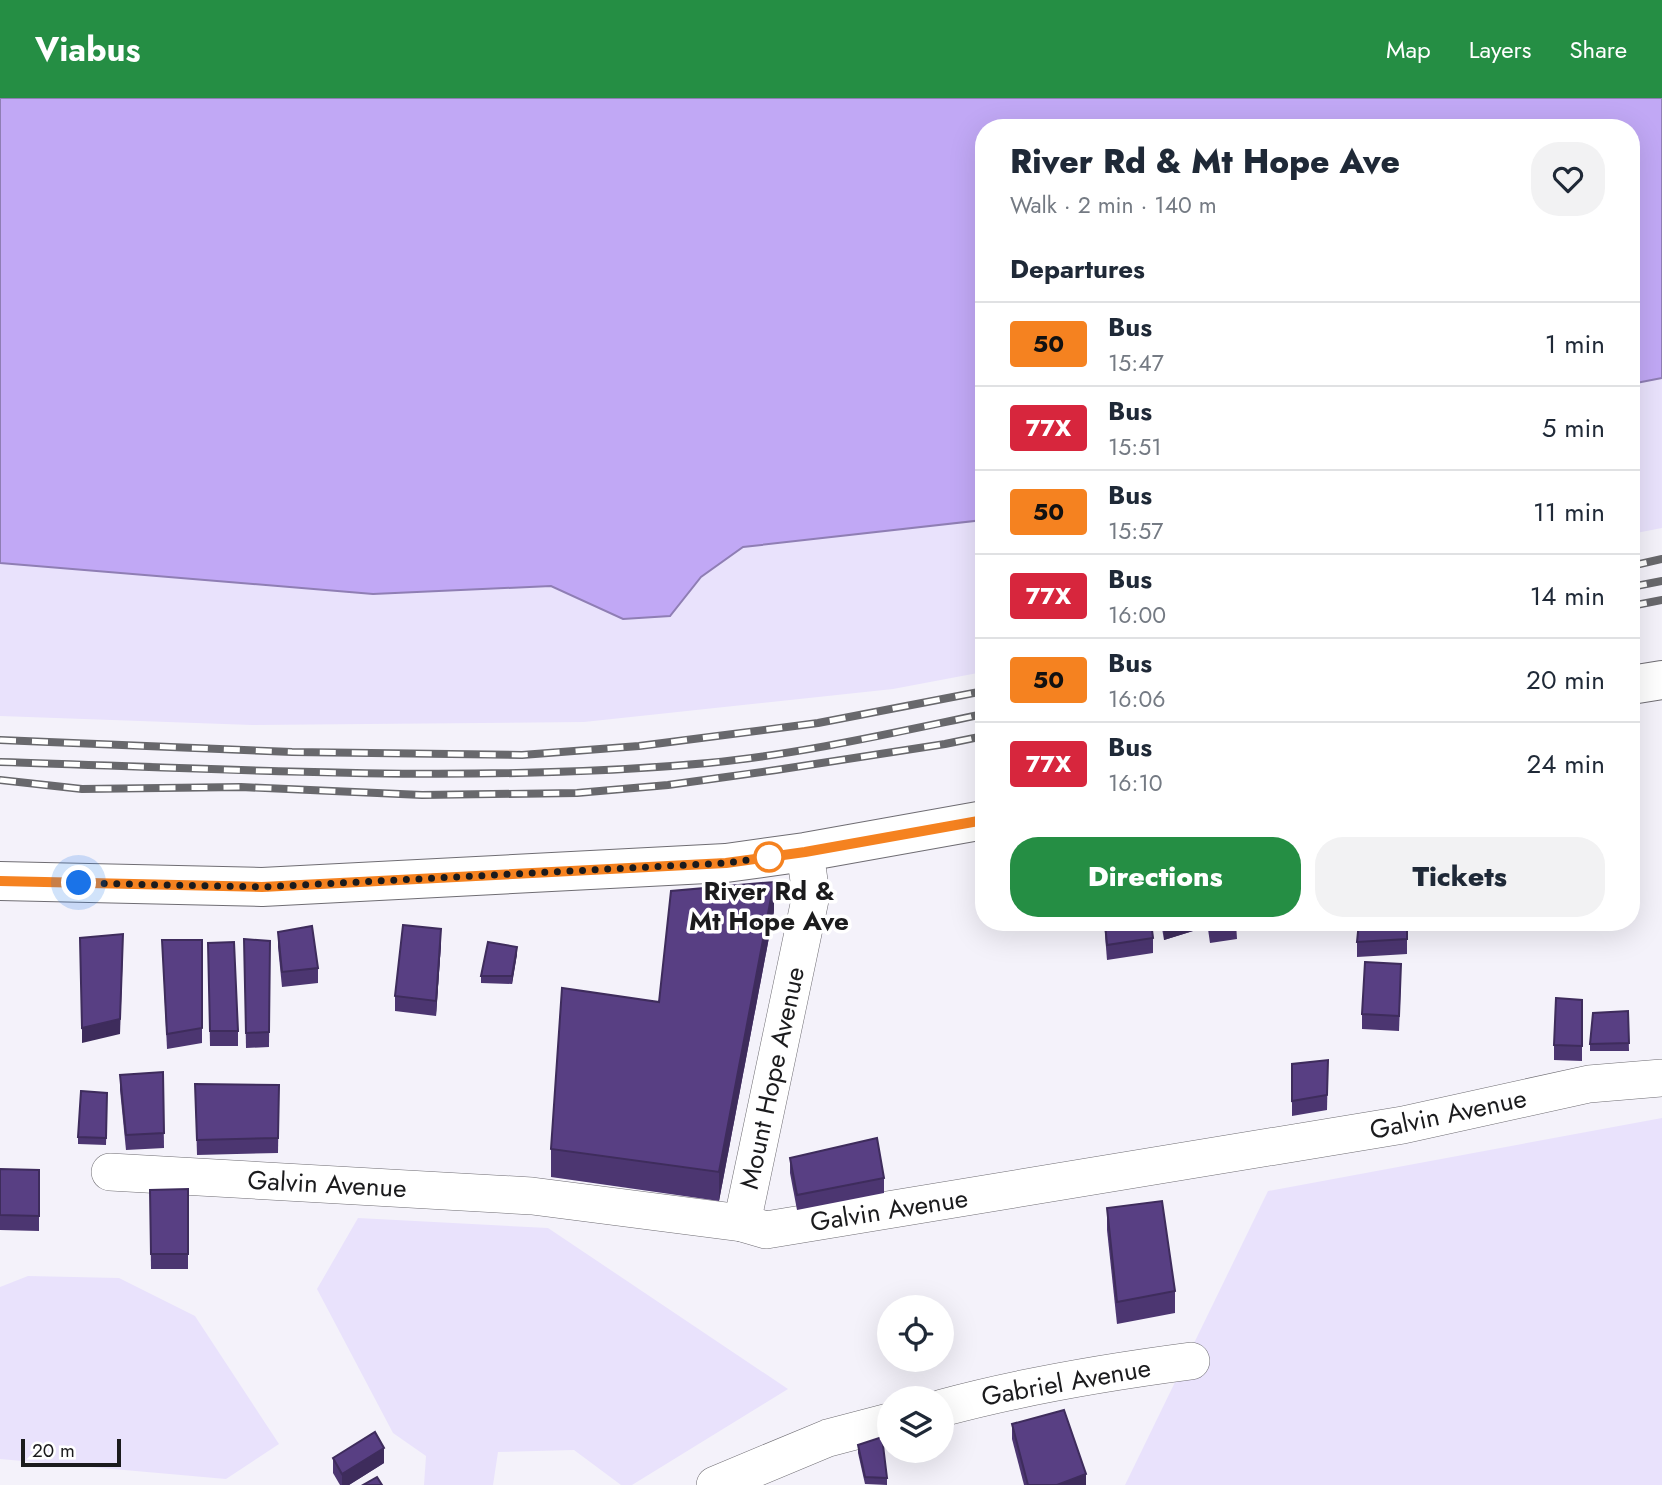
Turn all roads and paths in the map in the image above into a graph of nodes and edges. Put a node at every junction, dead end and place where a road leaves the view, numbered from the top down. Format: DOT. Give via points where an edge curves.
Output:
graph roads {
  1 [pos="1662,680"];
  2 [pos="1640,684"];
  3 [pos="975,822"];
  4 [pos="805,852"];
  5 [pos="0,881"];
  6 [pos="1662,1078"];
  7 [pos="110,1171"];
  8 [pos="742,1223"];
  9 [pos="1191,1361"];
  10 [pos="954,1405"];
  11 [pos="877,1425"];
  12 [pos="715,1485"];
  1 -- 2 [label="main road"];
  3 -- 4 [label="main road"];
  4 -- 5 [label="main road" via="726,863 262,887"];
  4 -- 8 [label="street, Mount Hope Avenue" via="811,894"];
  6 -- 8 [label="street, Galvin Avenue" via="1589,1084 1403,1125 766,1230"];
  7 -- 8 [label="street, Galvin Avenue" via="532,1196"];
  9 -- 10 [label="street, Gabriel Avenue" via="1001,1391"];
  11 -- 12 [label="street" via="828,1438"];
}
